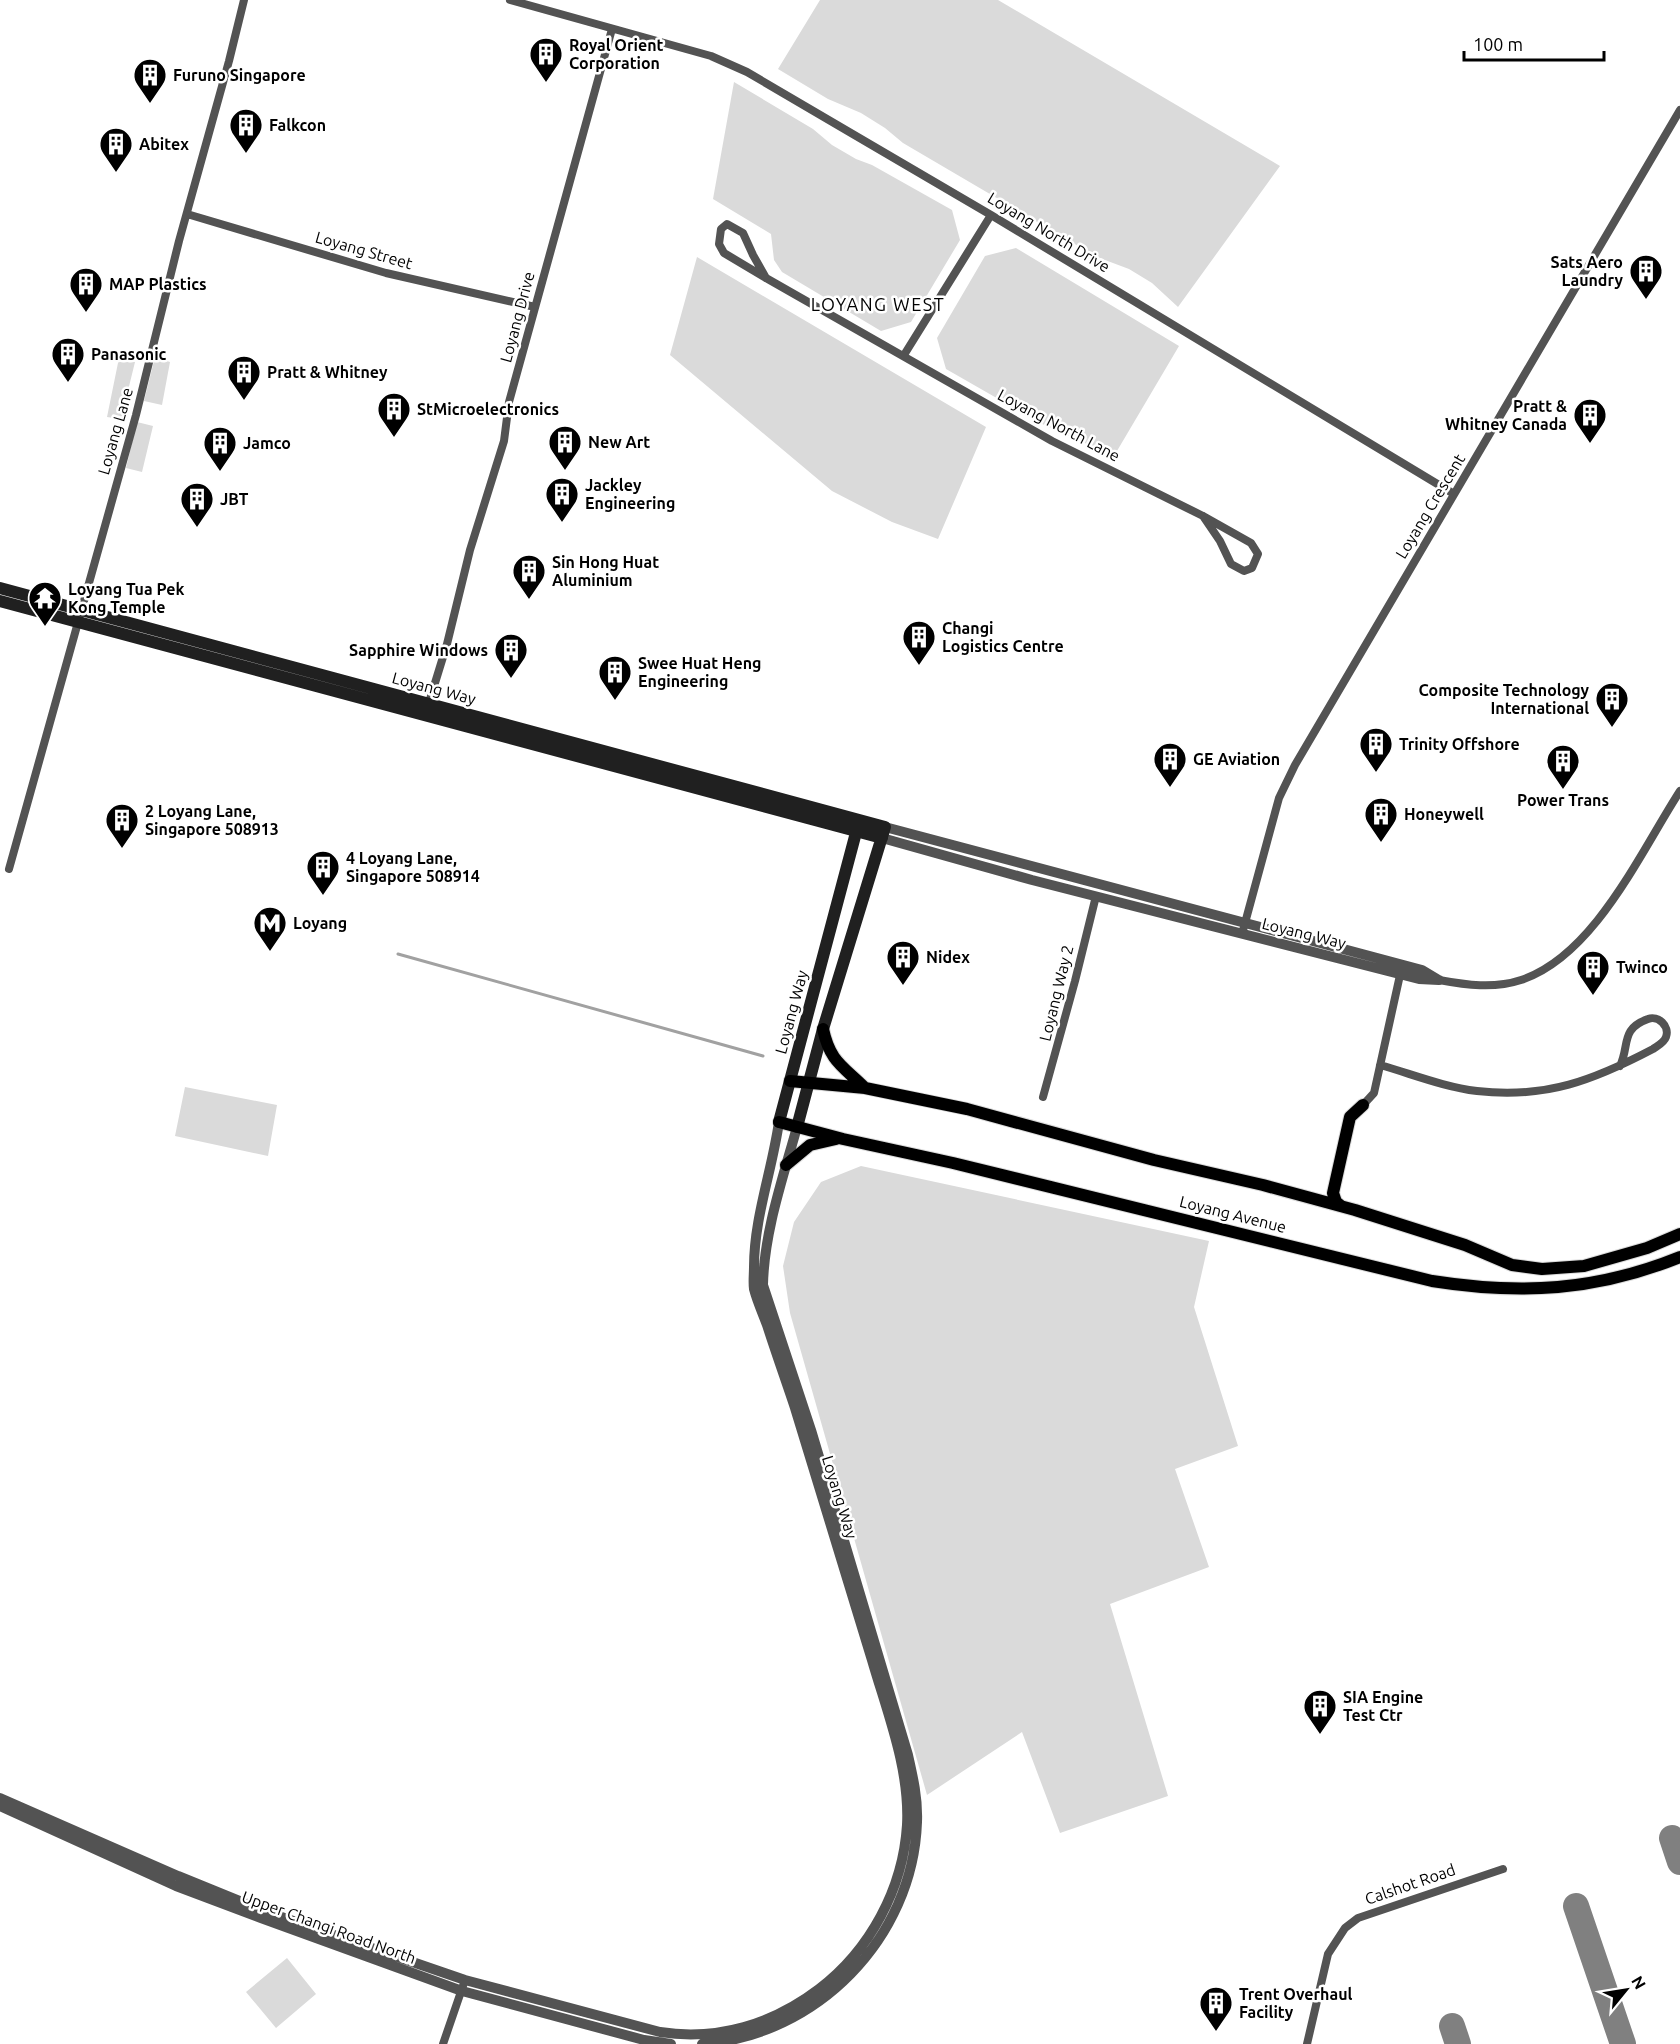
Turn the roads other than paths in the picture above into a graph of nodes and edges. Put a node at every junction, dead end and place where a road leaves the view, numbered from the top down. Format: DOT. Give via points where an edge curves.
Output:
graph roads {
  1 [pos="244,0"];
  2 [pos="510,0"];
  3 [pos="612,29"];
  4 [pos="1680,110"];
  5 [pos="187,214"];
  6 [pos="991,214"];
  7 [pos="766,278"];
  8 [pos="535,307"];
  9 [pos="904,355"];
  10 [pos="1454,494"];
  11 [pos="1203,516"];
  12 [pos="0,588"];
  13 [pos="0,601"];
  14 [pos="81,616"];
  15 [pos="426,709"];
  16 [pos="1680,792"];
  17 [pos="857,825"];
  18 [pos="884,832"];
  19 [pos="9,869"];
  20 [pos="1091,882"];
  21 [pos="1096,896"];
  22 [pos="1243,928"];
  23 [pos="1392,962"];
  24 [pos="1416,968"];
  25 [pos="1400,975"];
  26 [pos="1439,980"];
  27 [pos="823,1029"];
  28 [pos="1380,1065"];
  29 [pos="1620,1066"];
  30 [pos="790,1081"];
  31 [pos="810,1083"];
  32 [pos="865,1088"];
  33 [pos="1043,1097"];
  34 [pos="1363,1105"];
  35 [pos="779,1122"];
  36 [pos="797,1127"];
  37 [pos="843,1139"];
  38 [pos="786,1165"];
  39 [pos="1341,1206"];
  40 [pos="1680,1234"];
  41 [pos="1680,1257"];
  42 [pos="0,1798"];
  43 [pos="0,1806"];
  44 [pos="1503,1869"];
  45 [pos="464,1985"];
  46 [pos="663,2041"];
  47 [pos="443,2044"];
  48 [pos="702,2044"];
  49 [pos="1306,2044"];
  1 -- 5 [label="street, Loyang Lane"];
  2 -- 3 [label="street"];
  3 -- 6 [label="street, Loyang North Drive" via="711,56 747,72"];
  3 -- 8 [label="street, Loyang Drive"];
  4 -- 10 [label="street, Loyang Crescent"];
  5 -- 8 [label="street, Loyang Street" via="386,273"];
  5 -- 14 [label="street, Loyang Lane"];
  6 -- 9 [label="street"];
  6 -- 10 [label="street, Loyang North Drive"];
  7 -- 7 [label="street, Loyang North Lane" via="724,252 719,244 721,229 727,224 743,233"];
  7 -- 9 [label="street, Loyang North Lane"];
  8 -- 15 [label="street, Loyang Drive" via="509,402 504,441"];
  9 -- 11 [label="street, Loyang North Lane" via="1052,441"];
  10 -- 22 [label="street, Loyang Crescent" via="1294,765 1279,798"];
  11 -- 11 [label="street, Loyang North Lane" via="1251,543 1258,554 1252,568 1244,571 1231,564"];
  12 -- 14 [label="main road, Loyang Way"];
  13 -- 14 [label="main road, Loyang Way"];
  14 -- 15 [label="main road, Loyang Way"];
  14 -- 19 [label="street, Loyang Lane"];
  15 -- 17 [label="main road, Loyang Way"];
  16 -- 26 [label="street, Loyang Way" via="1628,876 1570,952 1519,981 1494,986"];
  17 -- 18 [label="main road, Loyang Way"];
  17 -- 30 [label="main road, Loyang Way"];
  18 -- 20 [label="street, Loyang Way"];
  18 -- 21 [label="street, Loyang Way"];
  18 -- 27 [label="main road, Loyang Way"];
  20 -- 21 [label="street"];
  20 -- 22 [label="street, Loyang Way"];
  21 -- 22 [label="street, Loyang Way"];
  21 -- 33 [label="street, Loyang Way 2"];
  22 -- 23 [label="street, Loyang Way"];
  22 -- 25 [label="street, Loyang Way"];
  23 -- 24 [label="street, Loyang Way"];
  23 -- 25 [label="street"];
  24 -- 25 [label="street"];
  24 -- 26 [label="street, Loyang Way"];
  25 -- 26 [label="street, Loyang Way"];
  25 -- 28 [label="street"];
  27 -- 31 [label="main road, Loyang Way"];
  27 -- 32 [label="main road" via="826,1047 835,1060"];
  28 -- 29 [label="street" via="1456,1087 1515,1092 1551,1090"];
  28 -- 34 [label="street" via="1374,1092"];
  29 -- 29 [label="street" via="1631,1028 1651,1018 1662,1022 1667,1032 1663,1041"];
  30 -- 31 [label="main road, Loyang Avenue"];
  30 -- 35 [label="main road, Loyang Way"];
  31 -- 32 [label="main road, Loyang Avenue"];
  31 -- 36 [label="main road, Loyang Way"];
  32 -- 39 [label="main road, Loyang Avenue" via="967,1109"];
  34 -- 39 [label="main road" via="1350,1117 1333,1193"];
  35 -- 36 [label="main road, Loyang Avenue"];
  35 -- 46 [label="street, Loyang Way" via="754,1246 754,1287 894,1735 907,1801 904,1844 896,1880 877,1924 854,1957 827,1983 787,2011 749,2026 681,2034"];
  36 -- 37 [label="main road, Loyang Avenue"];
  36 -- 38 [label="street, Loyang Way"];
  37 -- 38 [label="main road" via="810,1145"];
  37 -- 41 [label="main road, Loyang Avenue" via="1466,1286 1522,1290 1578,1285 1634,1273"];
  38 -- 48 [label="street, Loyang Way" via="767,1245 763,1285 811,1430 905,1744 917,1822 904,1886 890,1920 867,1956 841,1984 814,2005 774,2026"];
  39 -- 40 [label="main road, Loyang Avenue" via="1465,1245 1512,1265 1542,1269 1584,1266"];
  42 -- 45 [label="street, Upper Changi Road North" via="264,1911"];
  43 -- 45 [label="street, Upper Changi Road North" via="176,1886"];
  44 -- 49 [label="street, Calshot Road" via="1358,1918 1345,1928 1328,1954"];
  45 -- 46 [label="street, Upper Changi Road North"];
  45 -- 47 [label="street"];
}
